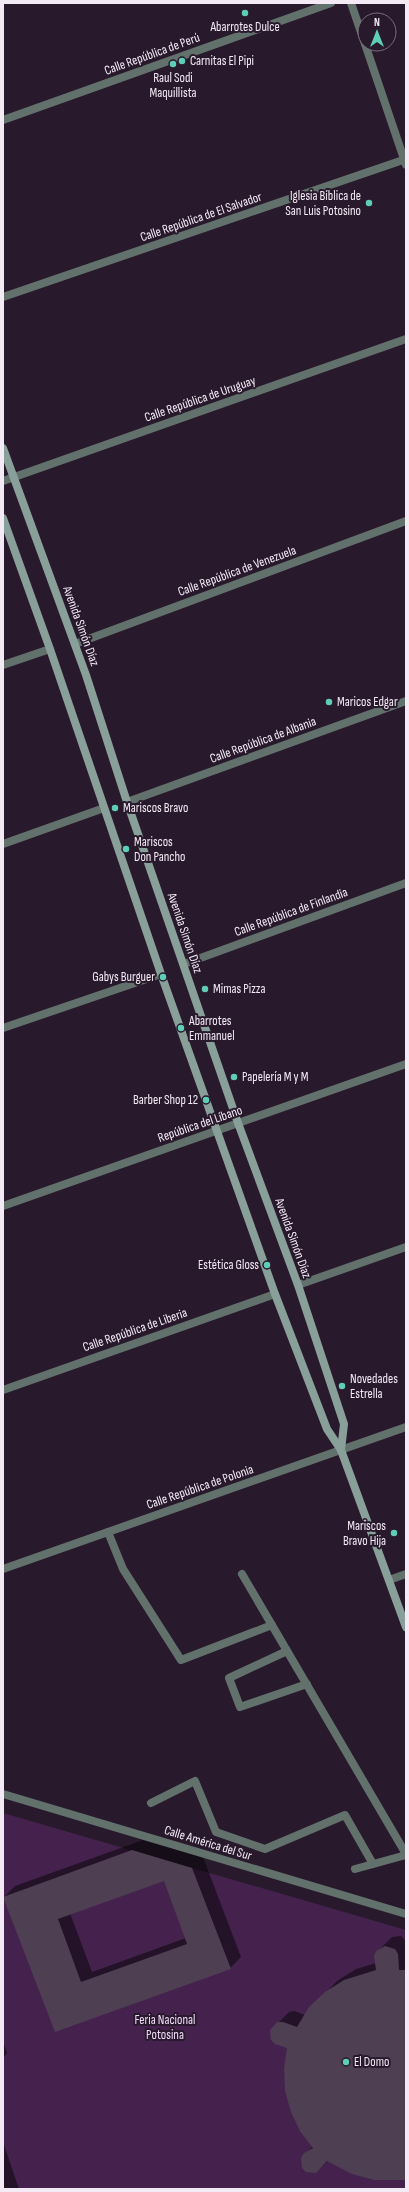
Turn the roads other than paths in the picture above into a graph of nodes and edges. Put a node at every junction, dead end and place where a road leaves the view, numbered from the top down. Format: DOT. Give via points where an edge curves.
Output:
graph roads {
  1 [pos="331,3"];
  2 [pos="351,3"];
  3 [pos="357,21"];
  4 [pos="368,52"];
  5 [pos="3,120"];
  6 [pos="405,161"];
  7 [pos="3,297"];
  8 [pos="406,339"];
  9 [pos="3,448"];
  10 [pos="14,477"];
  11 [pos="3,481"];
  12 [pos="3,518"];
  13 [pos="406,521"];
  14 [pos="75,644"];
  15 [pos="50,649"];
  16 [pos="3,666"];
  17 [pos="406,701"];
  18 [pos="127,802"];
  19 [pos="104,808"];
  20 [pos="3,844"];
  21 [pos="406,884"];
  22 [pos="184,964"];
  23 [pos="161,974"];
  24 [pos="3,1028"];
  25 [pos="406,1064"];
  26 [pos="238,1123"];
  27 [pos="218,1130"];
  28 [pos="3,1206"];
  29 [pos="406,1247"];
  30 [pos="298,1285"];
  31 [pos="276,1294"];
  32 [pos="3,1390"];
  33 [pos="406,1427"];
  34 [pos="341,1450"];
  35 [pos="108,1532"];
  36 [pos="3,1570"];
  37 [pos="242,1574"];
  38 [pos="406,1574"];
  39 [pos="389,1580"];
  40 [pos="272,1624"];
  41 [pos="406,1626"];
  42 [pos="288,1651"];
  43 [pos="307,1684"];
  44 [pos="3,1794"];
  45 [pos="151,1802"];
  46 [pos="406,1854"];
  47 [pos="373,1864"];
  48 [pos="355,1870"];
  49 [pos="406,1914"];
  1 -- 5 [label="street, Calle República de Perú"];
  2 -- 3 [label="street"];
  4 -- 6 [label="street"];
  6 -- 7 [label="street, Calle República de El Salvador"];
  8 -- 10 [label="street, Calle República de Uruguay"];
  9 -- 10 [label="main road, Avenida Simón Díaz"];
  10 -- 11 [label="street, Calle República de Uruguay"];
  10 -- 14 [label="main road, Avenida Simón Díaz"];
  12 -- 15 [label="main road, Avenida Simón Díaz"];
  13 -- 14 [label="street, Calle República de Venezuela"];
  14 -- 18 [label="main road, Avenida Simón Díaz"];
  15 -- 16 [label="street"];
  15 -- 19 [label="main road, Avenida Simón Díaz"];
  17 -- 18 [label="street, Calle República de Albania"];
  18 -- 22 [label="main road, Avenida Simón Díaz"];
  19 -- 20 [label="street"];
  19 -- 23 [label="main road, Avenida Simón Díaz"];
  21 -- 22 [label="street, Calle República de Finlandia"];
  22 -- 26 [label="main road, Avenida Simón Díaz"];
  23 -- 24 [label="street"];
  23 -- 27 [label="main road, Avenida Simón Díaz"];
  25 -- 26 [label="street, República del Líbano"];
  26 -- 27 [label="street, República del Líbano"];
  26 -- 30 [label="main road, Avenida Simón Díaz"];
  27 -- 28 [label="street, República del Líbano"];
  27 -- 31 [label="main road, Avenida Simón Díaz"];
  29 -- 30 [label="street"];
  30 -- 34 [label="main road, Avenida Simón Díaz" via="344,1424"];
  31 -- 32 [label="street, Calle República de Liberia"];
  31 -- 34 [label="main road, Avenida Simón Díaz" via="327,1429"];
  33 -- 34 [label="street, Calle República de Polonia"];
  34 -- 35 [label="street, Calle República de Polonia"];
  34 -- 39 [label="main road, Avenida Simón Díaz"];
  35 -- 36 [label="street, Calle República de Polonia"];
  35 -- 40 [label="street" via="123,1569 181,1660"];
  37 -- 40 [label="street"];
  38 -- 39 [label="street"];
  39 -- 41 [label="main road, Avenida Simón Díaz"];
  40 -- 42 [label="street"];
  42 -- 43 [label="street"];
  42 -- 43 [label="street" via="228,1678 240,1708"];
  43 -- 46 [label="street"];
  44 -- 49 [label="street, Calle América del Sur"];
  45 -- 47 [label="street" via="195,1781 216,1832 266,1849 346,1815"];
  46 -- 47 [label="street"];
  47 -- 48 [label="street"];
}
